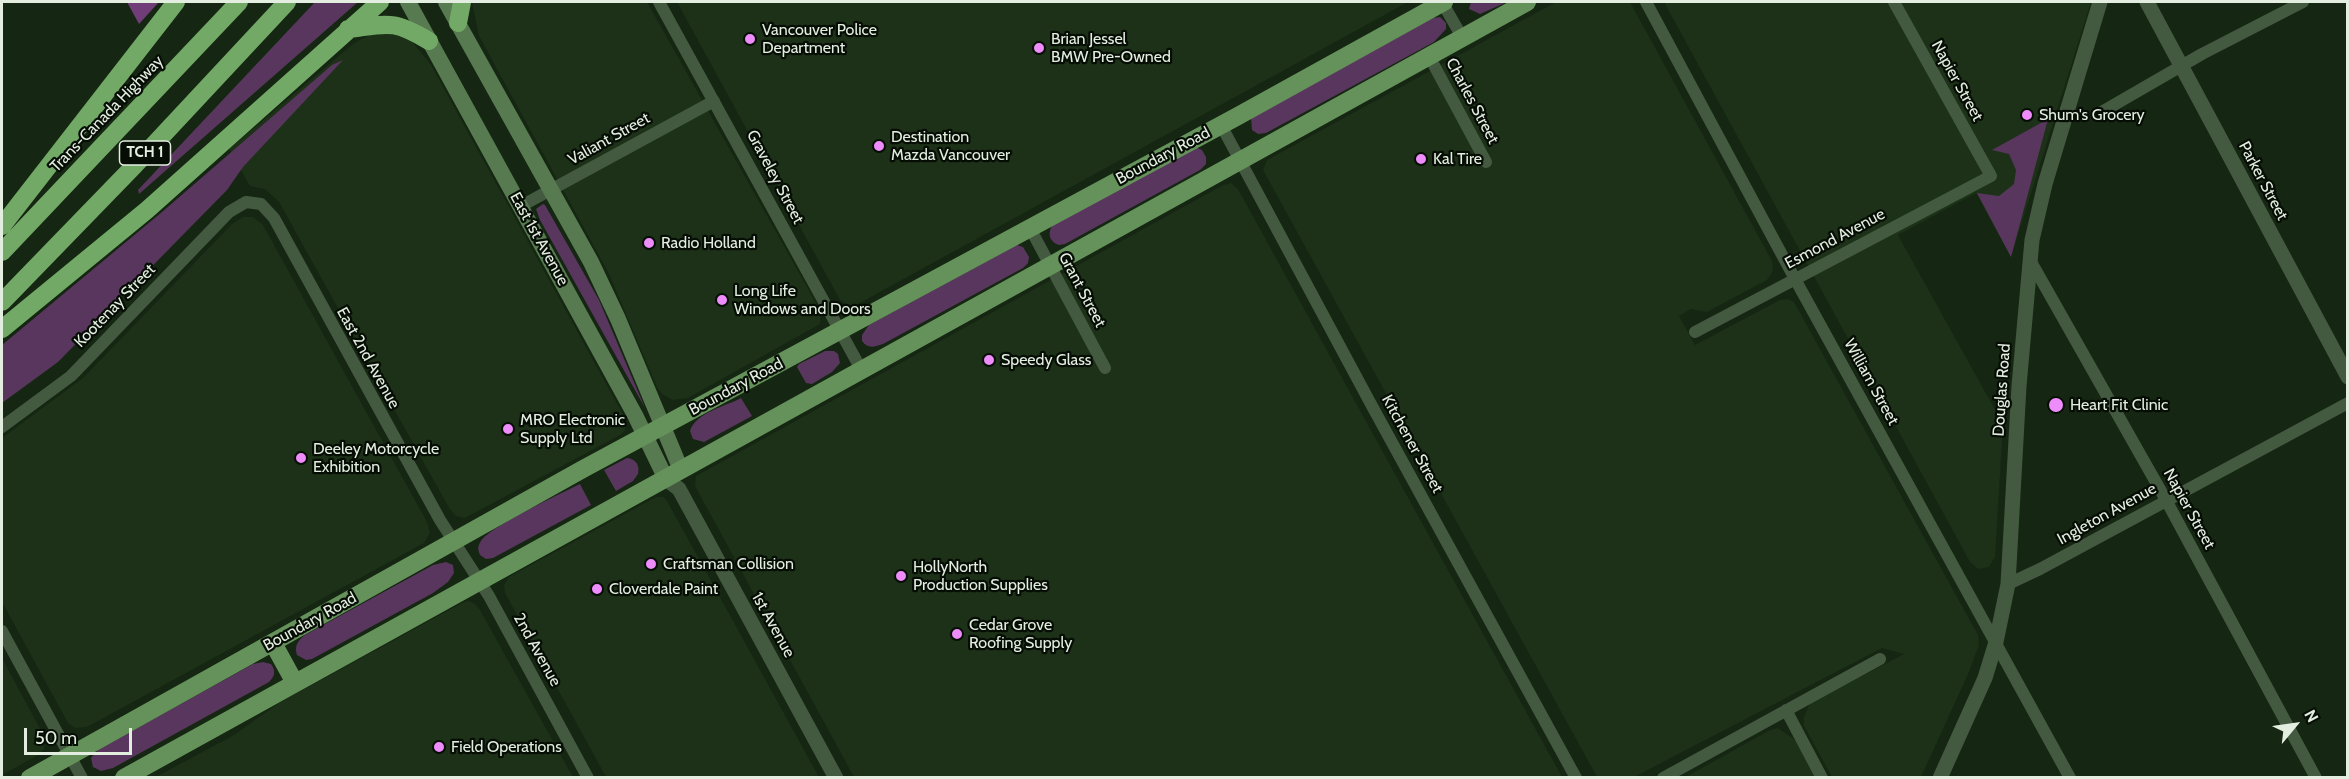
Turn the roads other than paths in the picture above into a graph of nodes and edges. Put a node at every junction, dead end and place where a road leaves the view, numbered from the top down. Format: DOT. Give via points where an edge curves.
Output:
graph roads {
  1 [pos="176,2"];
  2 [pos="239,2"];
  3 [pos="287,2"];
  4 [pos="380,2"];
  5 [pos="408,2"];
  6 [pos="446,2"];
  7 [pos="462,2"];
  8 [pos="659,2"];
  9 [pos="1443,2"];
  10 [pos="1527,2"];
  11 [pos="1646,2"];
  12 [pos="1894,2"];
  13 [pos="2100,2"];
  14 [pos="2147,2"];
  15 [pos="2303,2"];
  16 [pos="458,23"];
  17 [pos="348,29"];
  18 [pos="1462,37"];
  19 [pos="429,41"];
  20 [pos="1429,56"];
  21 [pos="2181,66"];
  22 [pos="714,101"];
  23 [pos="2100,112"];
  24 [pos="1221,125"];
  25 [pos="1240,160"];
  26 [pos="1486,162"];
  27 [pos="1991,176"];
  28 [pos="551,191"];
  29 [pos="246,202"];
  30 [pos="521,206"];
  31 [pos="2,226"];
  32 [pos="1030,228"];
  33 [pos="2,252"];
  34 [pos="2030,260"];
  35 [pos="1050,266"];
  36 [pos="1796,279"];
  37 [pos="2,302"];
  38 [pos="2,329"];
  39 [pos="840,331"];
  40 [pos="1695,332"];
  41 [pos="1105,368"];
  42 [pos="861,369"];
  43 [pos="2348,377"];
  44 [pos="2348,403"];
  45 [pos="662,426"];
  46 [pos="2,427"];
  47 [pos="645,436"];
  48 [pos="675,479"];
  49 [pos="2166,500"];
  50 [pos="453,542"];
  51 [pos="479,581"];
  52 [pos="2008,584"];
  53 [pos="2,631"];
  54 [pos="1996,642"];
  55 [pos="273,643"];
  56 [pos="1880,659"];
  57 [pos="295,683"];
  58 [pos="1786,710"];
  59 [pos="70,756"];
  60 [pos="30,777"];
  61 [pos="82,777"];
  62 [pos="124,777"];
  63 [pos="588,777"];
  64 [pos="836,777"];
  65 [pos="1576,777"];
  66 [pos="1663,777"];
  67 [pos="1822,777"];
  68 [pos="1940,777"];
  69 [pos="2070,777"];
  70 [pos="2316,777"];
  1 -- 31 [label="highway"];
  2 -- 33 [label="highway, Trans-Canada Highway / TCH 1"];
  3 -- 37 [label="highway, TCH 1"];
  4 -- 17 [label="highway"];
  5 -- 19 [label="main road, East 1st Avenue"];
  6 -- 16 [label="main road, East 1st Avenue"];
  7 -- 16 [label="highway"];
  8 -- 22 [label="street, Graveley Street"];
  9 -- 18 [label="street, Charles Street"];
  9 -- 24 [label="main road, Boundary Road"];
  10 -- 18 [label="main road"];
  11 -- 36 [label="street, William Street"];
  12 -- 27 [label="street, Napier Street"];
  13 -- 34 [label="street, Douglas Road" via="2045,184"];
  14 -- 21 [label="street, Parker Street"];
  15 -- 21 [label="street"];
  16 -- 28 [label="main road, East 1st Avenue"];
  17 -- 19 [label="highway" via="383,23 397,25"];
  17 -- 38 [label="highway" via="147,210"];
  18 -- 20 [label="main road"];
  19 -- 30 [label="main road, East 1st Avenue"];
  20 -- 25 [label="main road"];
  20 -- 26 [label="street, Charles Street"];
  21 -- 23 [label="street"];
  21 -- 43 [label="street, Parker Street"];
  22 -- 28 [label="street, Valiant Street"];
  22 -- 39 [label="street, Graveley Street"];
  24 -- 25 [label="street, Kitchener Street"];
  24 -- 32 [label="main road, Boundary Road"];
  25 -- 35 [label="main road"];
  25 -- 65 [label="street, Kitchener Street"];
  27 -- 36 [label="street, Esmond Avenue"];
  28 -- 30 [label="street, Valiant Street"];
  28 -- 45 [label="main road, East 1st Avenue" via="618,319"];
  29 -- 46 [label="street, Kootenay Street" via="223,217 71,376"];
  29 -- 50 [label="street, East 2nd Avenue" via="261,204 274,218"];
  30 -- 47 [label="main road, East 1st Avenue"];
  32 -- 35 [label="street, Grant Street"];
  32 -- 39 [label="main road, Boundary Road"];
  34 -- 49 [label="street, Napier Street"];
  34 -- 52 [label="street, Douglas Road"];
  35 -- 41 [label="street, Grant Street"];
  35 -- 42 [label="main road"];
  36 -- 40 [label="street, Esmond Avenue"];
  36 -- 54 [label="street, William Street"];
  39 -- 42 [label="street, Graveley Street"];
  39 -- 45 [label="main road, Boundary Road"];
  42 -- 48 [label="main road"];
  44 -- 49 [label="street, Ingleton Avenue"];
  45 -- 47 [label="main road, Boundary Road"];
  45 -- 48 [label="main road, East 1st Avenue"];
  47 -- 48 [label="main road, East 1st Avenue"];
  47 -- 50 [label="main road, Boundary Road"];
  48 -- 51 [label="main road"];
  48 -- 64 [label="street, 1st Avenue"];
  49 -- 52 [label="street, Ingleton Avenue"];
  49 -- 70 [label="street, Napier Street"];
  50 -- 51 [label="street, 2nd Avenue"];
  50 -- 55 [label="main road, Boundary Road"];
  51 -- 57 [label="main road"];
  51 -- 63 [label="street, 2nd Avenue"];
  52 -- 54 [label="street, Douglas Road"];
  53 -- 59 [label="street"];
  54 -- 68 [label="street, Douglas Road" via="1985,678"];
  54 -- 69 [label="street, William Street"];
  55 -- 57 [label="main road"];
  55 -- 59 [label="main road, Boundary Road"];
  56 -- 58 [label="street"];
  57 -- 62 [label="main road"];
  58 -- 66 [label="street"];
  58 -- 67 [label="street"];
  59 -- 60 [label="main road, Boundary Road"];
  59 -- 61 [label="street"];
}
